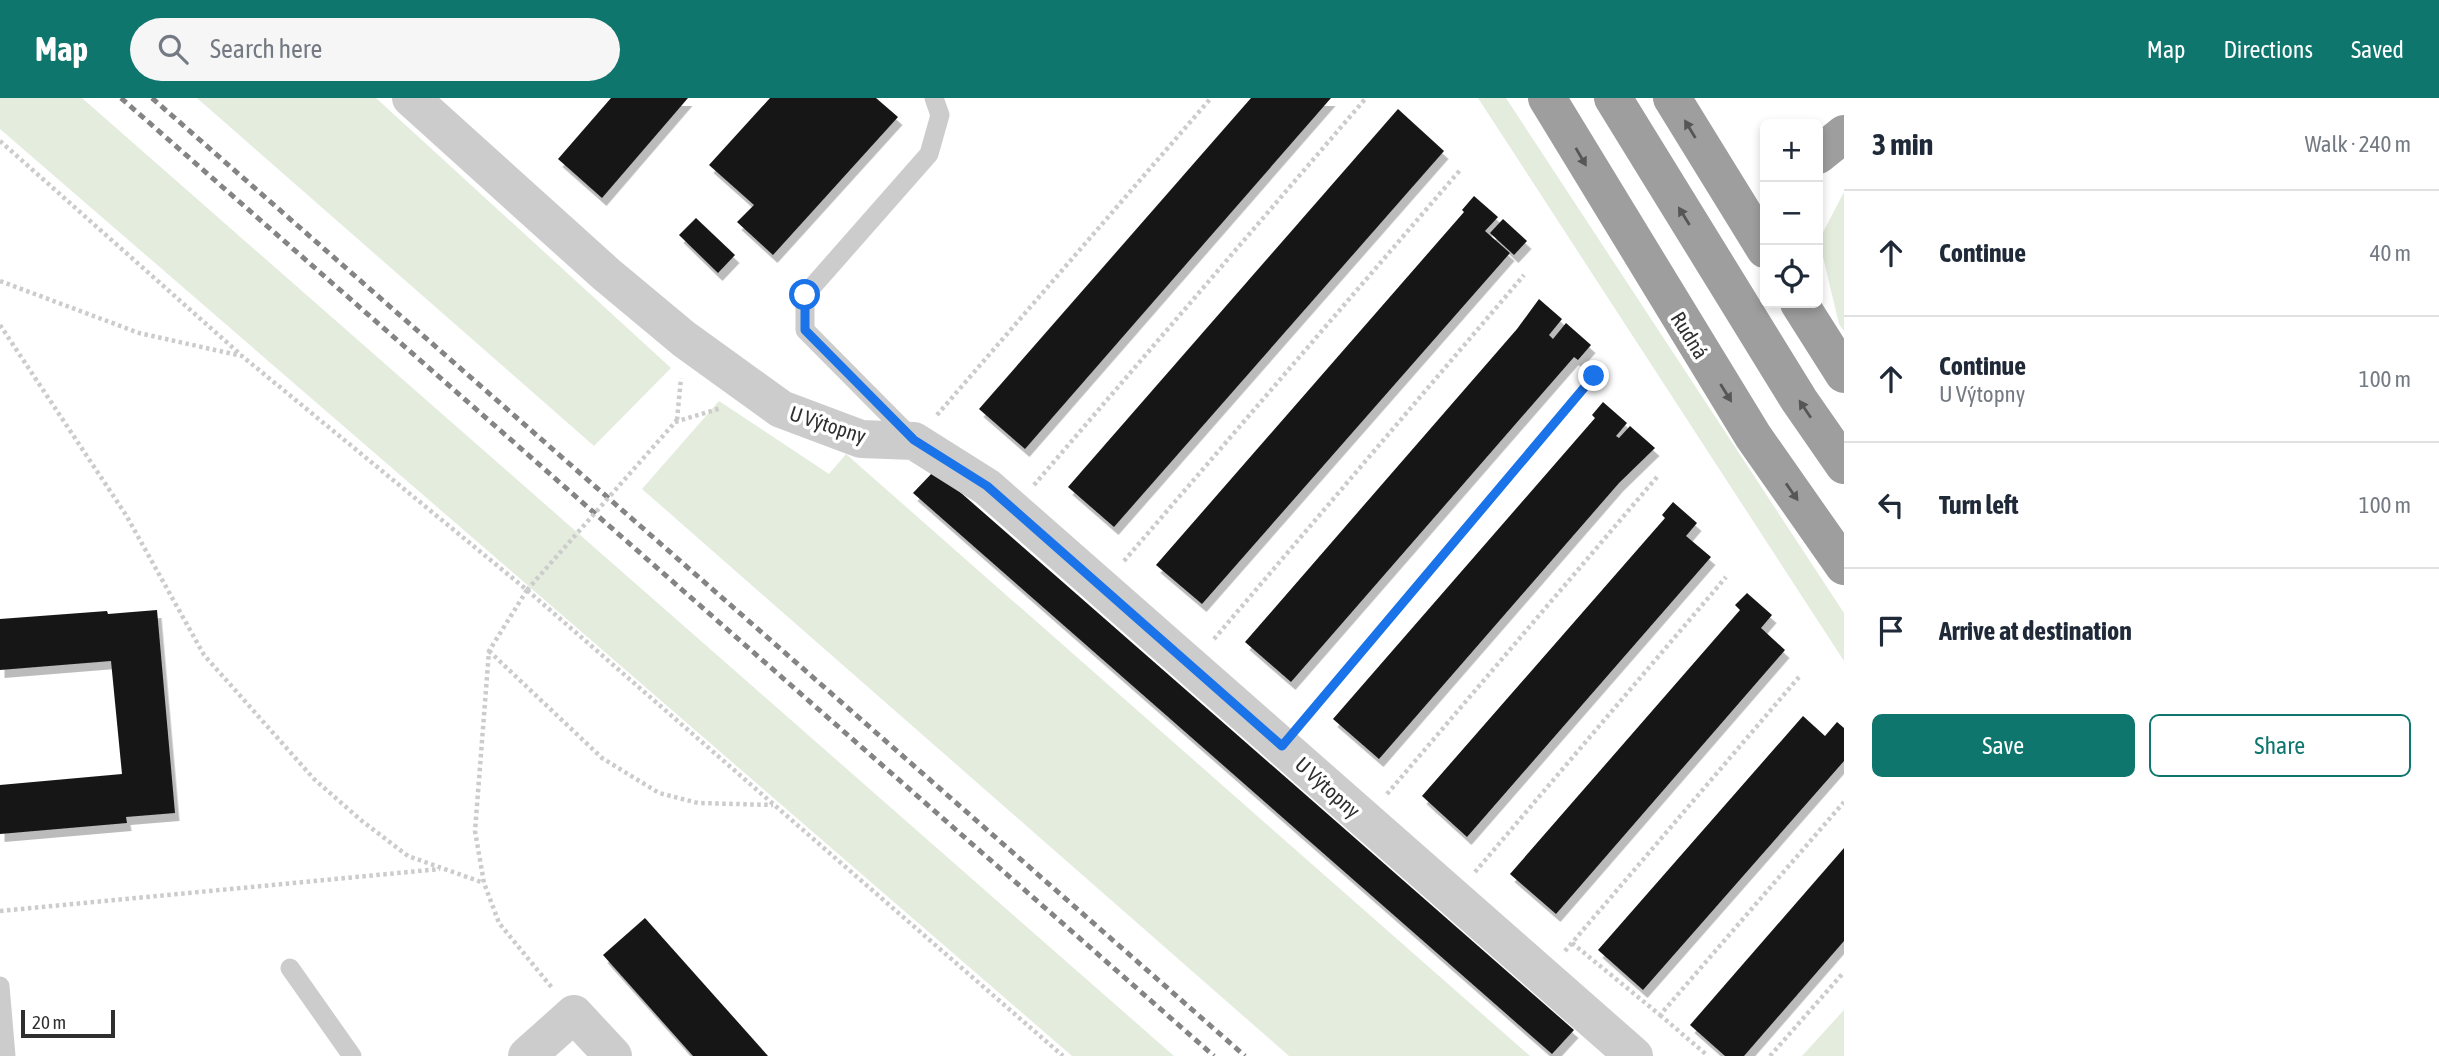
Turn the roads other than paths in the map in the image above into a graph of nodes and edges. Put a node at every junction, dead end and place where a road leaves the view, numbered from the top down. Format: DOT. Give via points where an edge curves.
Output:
graph roads {
  1 [pos="411,98"];
  2 [pos="934,98"];
  3 [pos="1547,98"];
  4 [pos="1613,98"];
  5 [pos="1672,98"];
  6 [pos="1844,134"];
  7 [pos="1823,151"];
  8 [pos="1763,245"];
  9 [pos="1802,308"];
  10 [pos="1815,308"];
  11 [pos="1840,368"];
  12 [pos="914,440"];
  13 [pos="1844,465"];
  14 [pos="1844,566"];
  15 [pos="290,968"];
  16 [pos="0,986"];
  17 [pos="1,1016"];
  18 [pos="6,1056"];
  19 [pos="352,1056"];
  20 [pos="527,1056"];
  21 [pos="613,1056"];
  22 [pos="1634,1056"];
  1 -- 12 [label="street, U Výtopny" via="606,274 684,339 781,409 861,439"];
  2 -- 12 [label="lane" via="940,116 929,154 805,295 805,330"];
  3 -- 14 [label="highway, Rudná, one-way" via="1753,436"];
  13 -- 4 [label="highway, one-way"];
  8 -- 5 [label="highway, one-way"];
  6 -- 7 [label="highway"];
  9 -- 11 [label="highway"];
  10 -- 11 [label="highway"];
  12 -- 22 [label="street, U Výtopny" via="987,486"];
  15 -- 19 [label="lane"];
  16 -- 17 [label="lane"];
  17 -- 18 [label="lane"];
  20 -- 21 [label="street" via="574,1014"];
}
